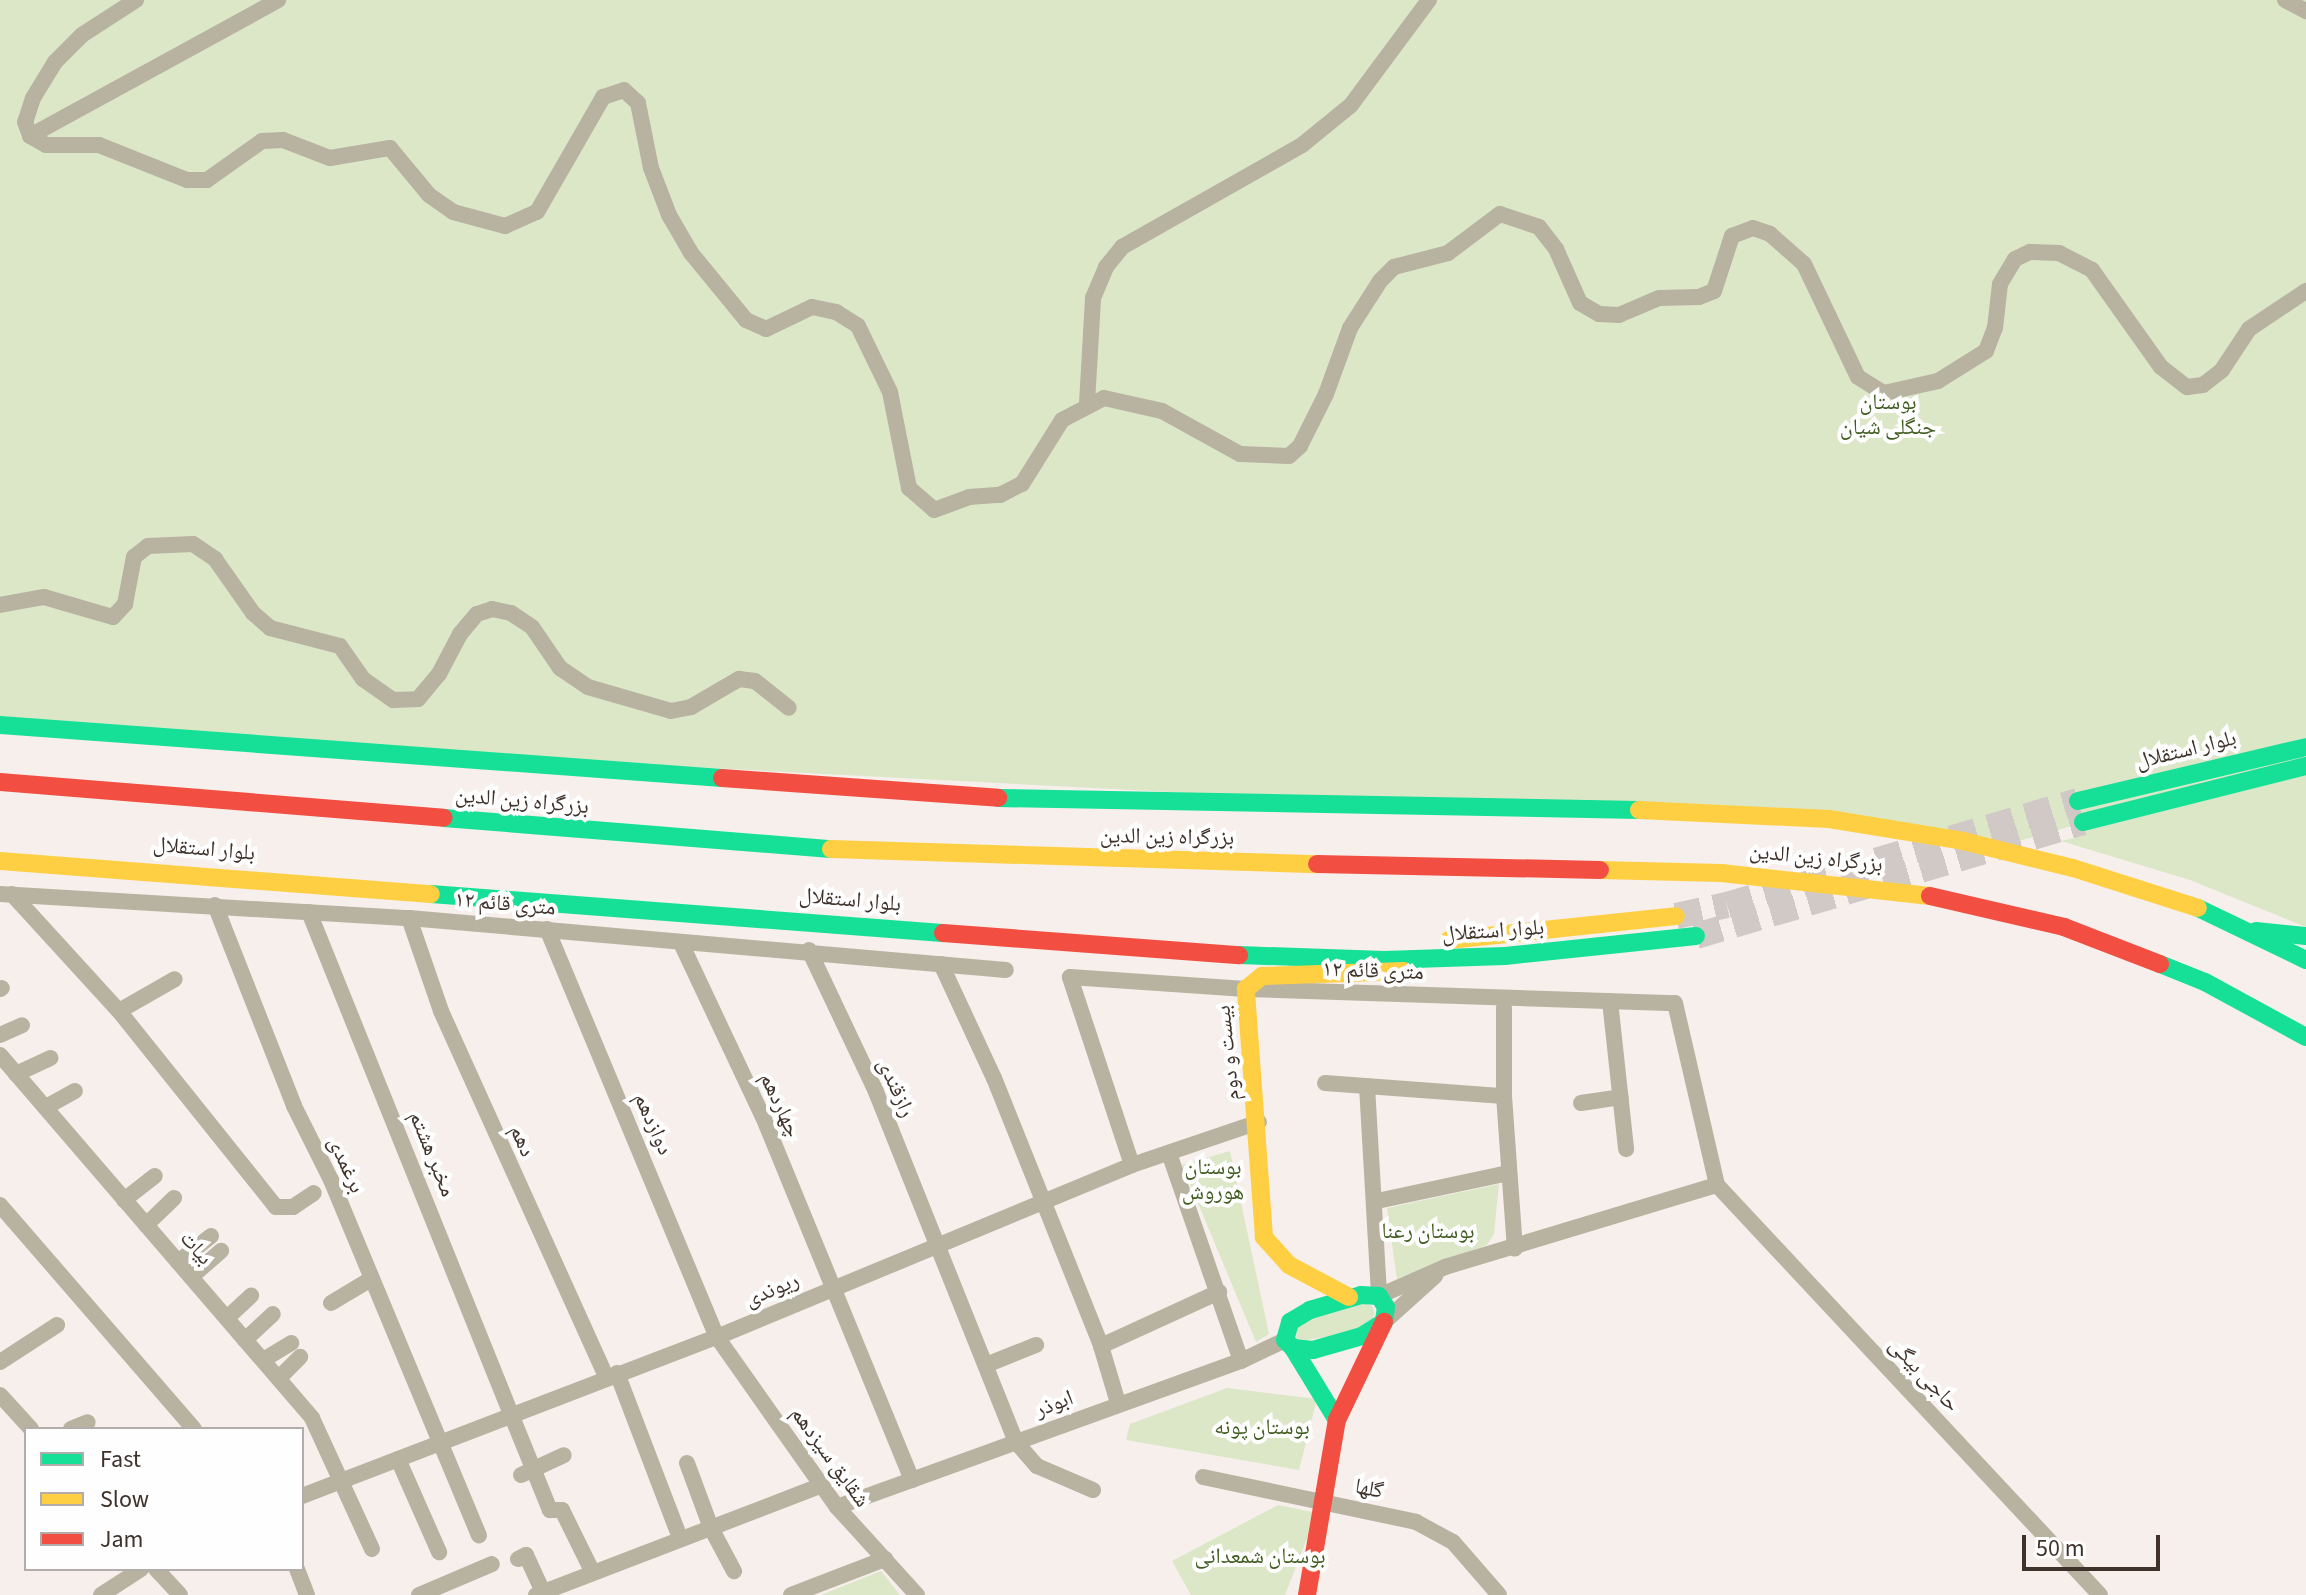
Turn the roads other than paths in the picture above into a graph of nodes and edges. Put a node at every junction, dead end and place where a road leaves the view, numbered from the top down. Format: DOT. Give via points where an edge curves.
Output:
graph roads {
  1 [pos="136,0"];
  2 [pos="278,0"];
  3 [pos="1429,0"];
  4 [pos="2285,0"];
  5 [pos="2306,11"];
  6 [pos="30,136"];
  7 [pos="2306,291"];
  8 [pos="1087,403"];
  9 [pos="0,605"];
  10 [pos="789,708"];
  11 [pos="0,725"];
  12 [pos="2306,747"];
  13 [pos="2306,766"];
  14 [pos="0,782"];
  15 [pos="2078,801"];
  16 [pos="2083,822"];
  17 [pos="0,842"];
  18 [pos="53,845"];
  19 [pos="193,855"];
  20 [pos="0,861"];
  21 [pos="6,894"];
  22 [pos="215,905"];
  23 [pos="309,912"];
  24 [pos="1676,916"];
  25 [pos="409,918"];
  26 [pos="547,929"];
  27 [pos="2256,931"];
  28 [pos="1696,936"];
  29 [pos="2306,936"];
  30 [pos="681,943"];
  31 [pos="809,950"];
  32 [pos="1470,957"];
  33 [pos="2306,960"];
  34 [pos="941,964"];
  35 [pos="1006,970"];
  36 [pos="175,979"];
  37 [pos="1246,989"];
  38 [pos="1610,1001"];
  39 [pos="1504,1008"];
  40 [pos="119,1011"];
  41 [pos="22,1025"];
  42 [pos="0,1035"];
  43 [pos="2306,1037"];
  44 [pos="0,1055"];
  45 [pos="50,1058"];
  46 [pos="16,1074"];
  47 [pos="1325,1083"];
  48 [pos="1367,1086"];
  49 [pos="75,1091"];
  50 [pos="1504,1096"];
  51 [pos="1621,1097"];
  52 [pos="1581,1103"];
  53 [pos="46,1107"];
  54 [pos="1259,1122"];
  55 [pos="1626,1149"];
  56 [pos="1169,1153"];
  57 [pos="1132,1165"];
  58 [pos="1509,1173"];
  59 [pos="155,1176"];
  60 [pos="1717,1185"];
  61 [pos="314,1193"];
  62 [pos="174,1198"];
  63 [pos="124,1200"];
  64 [pos="1043,1201"];
  65 [pos="1377,1201"];
  66 [pos="0,1205"];
  67 [pos="146,1225"];
  68 [pos="211,1236"];
  69 [pos="938,1245"];
  70 [pos="1515,1249"];
  71 [pos="221,1251"];
  72 [pos="178,1262"];
  73 [pos="1445,1267"];
  74 [pos="191,1277"];
  75 [pos="371,1279"];
  76 [pos="832,1288"];
  77 [pos="1219,1292"];
  78 [pos="251,1296"];
  79 [pos="1379,1296"];
  80 [pos="1349,1297"];
  81 [pos="331,1303"];
  82 [pos="273,1314"];
  83 [pos="227,1318"];
  84 [pos="1384,1322"];
  85 [pos="57,1325"];
  86 [pos="717,1337"];
  87 [pos="245,1340"];
  88 [pos="1289,1344"];
  89 [pos="1036,1345"];
  90 [pos="1101,1346"];
  91 [pos="263,1360"];
  92 [pos="1241,1361"];
  93 [pos="0,1362"];
  94 [pos="986,1365"];
  95 [pos="612,1375"];
  96 [pos="279,1378"];
  97 [pos="0,1395"];
  98 [pos="1118,1403"];
  99 [pos="513,1419"];
  100 [pos="1337,1420"];
  101 [pos="88,1422"];
  102 [pos="29,1427"];
  103 [pos="76,1427"];
  104 [pos="192,1427"];
  105 [pos="1016,1442"];
  106 [pos="439,1443"];
  107 [pos="564,1455"];
  108 [pos="398,1459"];
  109 [pos="687,1463"];
  110 [pos="527,1473"];
  111 [pos="1203,1477"];
  112 [pos="912,1480"];
  113 [pos="339,1482"];
  114 [pos="822,1485"];
  115 [pos="1093,1490"];
  116 [pos="304,1495"];
  117 [pos="1327,1502"];
  118 [pos="837,1507"];
  119 [pos="711,1528"];
  120 [pos="677,1530"];
  121 [pos="479,1535"];
  122 [pos="372,1549"];
  123 [pos="439,1552"];
  124 [pos="518,1559"];
  125 [pos="885,1559"];
  126 [pos="492,1564"];
  127 [pos="138,1571"];
  128 [pos="158,1571"];
  129 [pos="298,1571"];
  130 [pos="734,1571"];
  131 [pos="593,1573"];
  132 [pos="539,1594"];
  133 [pos="101,1595"];
  134 [pos="180,1595"];
  135 [pos="307,1595"];
  136 [pos="419,1595"];
  137 [pos="791,1595"];
  138 [pos="917,1595"];
  139 [pos="1307,1595"];
  140 [pos="1499,1595"];
  141 [pos="2100,1595"];
  1 -- 6 [label="street" via="82,35 55,62 33,98 25,122"];
  2 -- 6 [label="street"];
  3 -- 8 [label="street" via="1384,66 1321,130 1122,247 1106,267 1093,298"];
  4 -- 5 [label="street"];
  6 -- 8 [label="street" via="46,145 99,145 187,180 207,180 262,141 283,140 330,158 390,148 429,195 453,212 505,226 537,212 603,97 624,90 638,103 651,168 669,215 709,279 746,320 766,329 812,307 836,312 858,326 883,371 909,488 920,502 944,509 1022,484 1048,436"];
  7 -- 8 [label="street" via="2249,329 2212,377 2187,387 2161,367 2092,270 2059,253 2030,252 2015,259 2000,284 1995,328 1986,351 1938,381 1884,393 1858,377 1804,264 1770,234 1753,228 1732,236 1727,266 1714,291 1699,297 1659,298 1619,315 1599,314 1580,303 1556,249 1539,227 1500,214 1448,253 1394,267 1380,281 1350,328 1300,446 1289,456 1240,454 1162,411 1124,399"];
  9 -- 10 [label="street" via="44,597 113,617 125,604 134,557 148,546 193,544 215,559 270,628 340,646 363,679 393,700 418,699 439,674 460,634 477,614 492,609 511,613 532,627 560,668 588,687 671,711 691,707 739,679 755,681"];
  11 -- 27 [label="main road, بزرگراه زین الدین" via="956,795 1660,810 1829,819 1963,841 2073,868"];
  12 -- 15 [label="main road, بلوار استقلال"];
  13 -- 16 [label="main road, بلوار استقلال"];
  14 -- 43 [label="main road, بزرگراه زین الدین" via="795,847 1000,857 1721,873 1860,884 1957,900 2064,927 2205,982"];
  17 -- 18 [label="main road"];
  19 -- 24 [label="main road, بلوار استقلال" via="1271,939 1389,943 1501,938"];
  20 -- 32 [label="main road, بلوار استقلال" via="1239,955"];
  21 -- 22 [label="street, ۱۲ متری قائم"];
  21 -- 40 [label="street, برغمدی"];
  22 -- 23 [label="street, ۱۲ متری قائم"];
  22 -- 75 [label="street, برغمدی" via="252,1007"];
  23 -- 25 [label="street, ۱۲ متری قائم"];
  23 -- 99 [label="street, مخبر هشتم"];
  25 -- 26 [label="street, ۱۲ متری قائم"];
  25 -- 95 [label="street, دهم" via="452,1035"];
  26 -- 30 [label="street, ۱۲ متری قائم"];
  26 -- 86 [label="street, دوازدهم"];
  27 -- 29 [label="main road"];
  27 -- 33 [label="main road, بزرگراه زین الدین"];
  28 -- 32 [label="main road, بلوار استقلال"];
  30 -- 31 [label="street, ۱۲ متری قائم"];
  30 -- 76 [label="street, چهاردهم" via="766,1124"];
  31 -- 34 [label="street, ۱۲ متری قائم"];
  31 -- 69 [label="street, رازقندی" via="876,1092"];
  32 -- 37 [label="main road, بیست و دوم" via="1399,972 1262,976"];
  34 -- 35 [label="street, ۱۲ متری قائم"];
  34 -- 64 [label="street"];
  36 -- 40 [label="street"];
  37 -- 38 [label="street, ۱۲ متری قائم"];
  37 -- 54 [label="main road, بیست و دوم"];
  37 -- 57 [label="street, ۱۲ متری قائم" via="1070,977"];
  38 -- 51 [label="street"];
  38 -- 60 [label="street, ۱۲ متری قائم" via="1675,1003"];
  39 -- 50 [label="street"];
  40 -- 61 [label="street, برغمدی" via="276,1207 293,1207"];
  41 -- 42 [label="street"];
  44 -- 46 [label="street, بیات"];
  45 -- 46 [label="street"];
  46 -- 53 [label="street, بیات"];
  47 -- 48 [label="street"];
  48 -- 50 [label="street"];
  48 -- 65 [label="street"];
  49 -- 53 [label="street"];
  50 -- 58 [label="street"];
  51 -- 52 [label="street"];
  51 -- 55 [label="street"];
  53 -- 63 [label="street, بیات"];
  54 -- 56 [label="street, ریوندی"];
  54 -- 80 [label="main road, بیست و دوم" via="1264,1237 1289,1265"];
  56 -- 57 [label="street, ریوندی"];
  56 -- 77 [label="street"];
  57 -- 64 [label="street, ریوندی"];
  58 -- 65 [label="street"];
  58 -- 70 [label="street"];
  59 -- 63 [label="street"];
  60 -- 70 [label="street"];
  60 -- 141 [label="street, حاجی بیگی"];
  62 -- 67 [label="street"];
  63 -- 67 [label="street, بیات"];
  64 -- 69 [label="street, ریوندی"];
  64 -- 90 [label="street"];
  65 -- 79 [label="street"];
  66 -- 104 [label="street"];
  67 -- 72 [label="street, بیات"];
  68 -- 72 [label="street"];
  69 -- 76 [label="street, ریوندی"];
  69 -- 94 [label="street, رازقندی"];
  70 -- 73 [label="street"];
  71 -- 74 [label="street"];
  72 -- 74 [label="street, بیات"];
  73 -- 79 [label="street"];
  73 -- 84 [label="street"];
  74 -- 83 [label="street, بیات"];
  75 -- 81 [label="street"];
  75 -- 106 [label="street, برغمدی"];
  76 -- 86 [label="street, ریوندی"];
  76 -- 112 [label="street, چهاردهم"];
  77 -- 90 [label="street"];
  77 -- 92 [label="street"];
  78 -- 83 [label="street"];
  79 -- 80 [label="main road"];
  79 -- 84 [label="main road" via="1386,1307"];
  80 -- 88 [label="main road" via="1290,1322"];
  82 -- 87 [label="street"];
  83 -- 87 [label="street, بیات"];
  84 -- 88 [label="main road" via="1362,1336 1313,1350"];
  84 -- 100 [label="main road"];
  85 -- 93 [label="street"];
  86 -- 95 [label="street, ریوندی"];
  86 -- 114 [label="street, شقایق سیزدهم"];
  87 -- 91 [label="street, بیات"];
  88 -- 92 [label="street, ابوذر"];
  88 -- 100 [label="main road"];
  89 -- 94 [label="street"];
  90 -- 98 [label="street"];
  91 -- 96 [label="street, بیات"];
  91 -- 96 [label="street" via="295,1350"];
  92 -- 98 [label="street, ابوذر"];
  94 -- 105 [label="street, رازقندی"];
  95 -- 99 [label="street, ریوندی"];
  95 -- 120 [label="street, دهم"];
  96 -- 113 [label="street, بیات" via="312,1418"];
  97 -- 102 [label="street"];
  98 -- 105 [label="street, ابوذر"];
  99 -- 106 [label="street, ریوندی"];
  99 -- 110 [label="street, مخبر هشتم"];
  100 -- 117 [label="main road"];
  101 -- 103 [label="street"];
  105 -- 112 [label="street, ابوذر"];
  105 -- 115 [label="street" via="1037,1466"];
  106 -- 108 [label="street, ریوندی"];
  106 -- 121 [label="street, برغمدی"];
  107 -- 110 [label="street"];
  108 -- 113 [label="street, ریوندی"];
  108 -- 123 [label="street"];
  109 -- 119 [label="street"];
  110 -- 131 [label="street, مخبر هشتم" via="550,1510 562,1510"];
  111 -- 117 [label="street, گلها"];
  112 -- 118 [label="street, ابوذر"];
  113 -- 116 [label="street, ریوندی"];
  113 -- 122 [label="street, بیات"];
  114 -- 118 [label="street, شقایق سیزدهم"];
  114 -- 119 [label="street"];
  117 -- 139 [label="main road"];
  117 -- 140 [label="street, گلها" via="1416,1522 1453,1542"];
  118 -- 125 [label="street, شقایق سیزدهم"];
  119 -- 130 [label="street"];
  119 -- 131 [label="street"];
  124 -- 132 [label="street" via="526,1555"];
  125 -- 137 [label="street"];
  125 -- 138 [label="street, شقایق سیزدهم"];
  126 -- 136 [label="street"];
  127 -- 133 [label="street"];
  128 -- 134 [label="street"];
  129 -- 135 [label="street"];
  131 -- 132 [label="street"];
}
